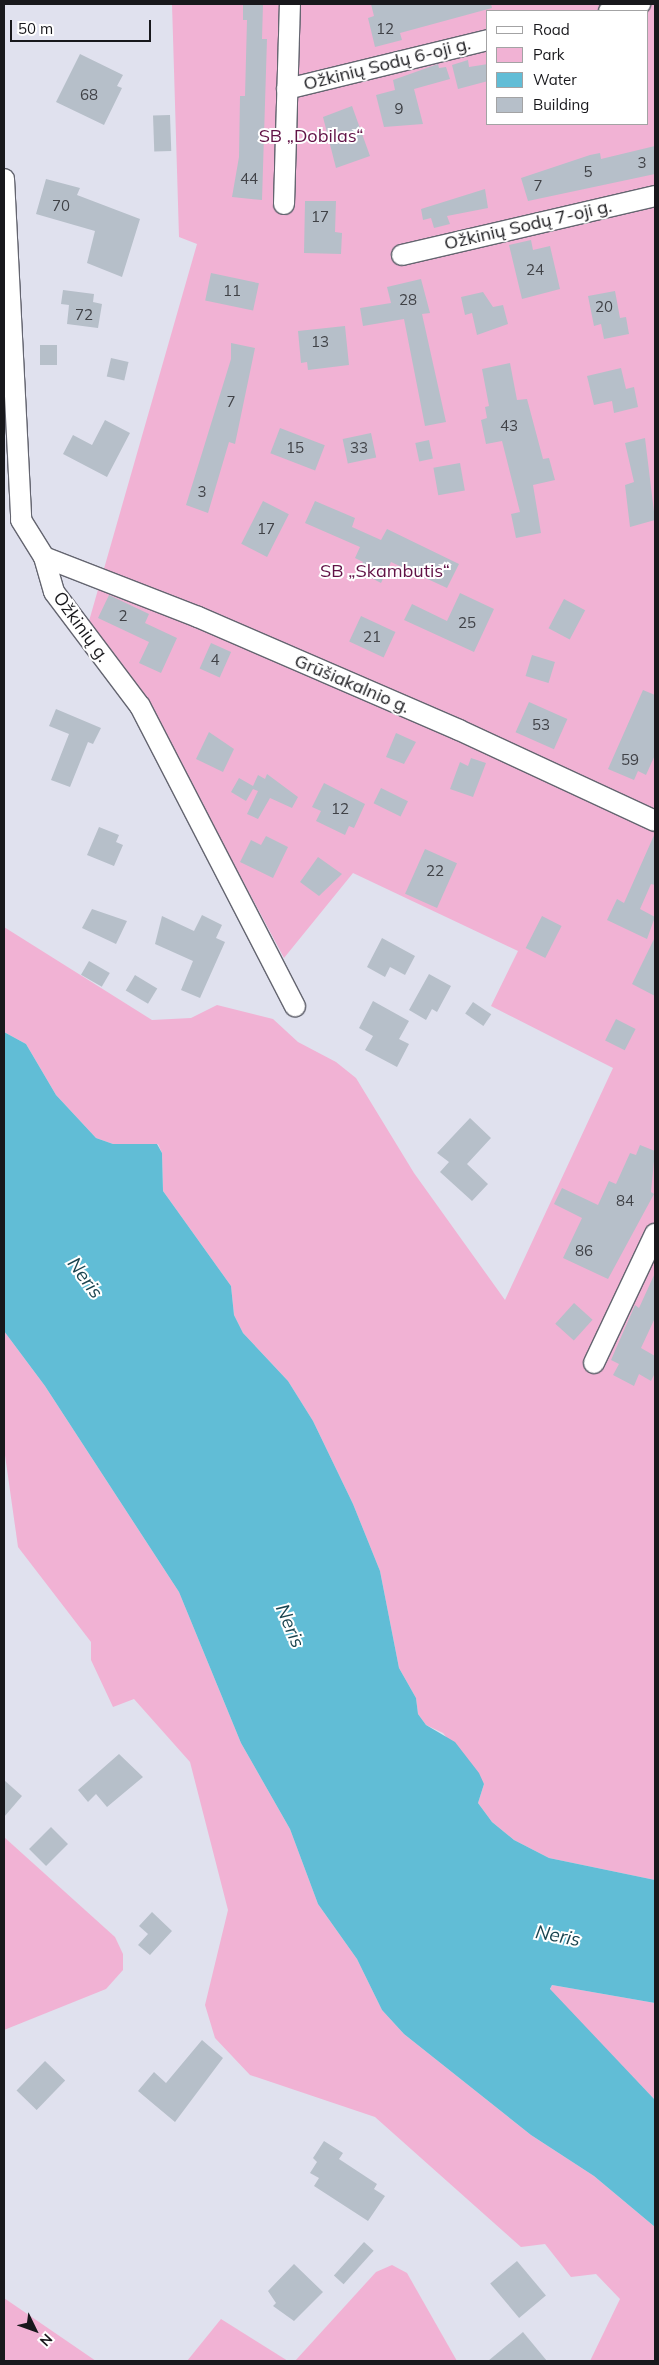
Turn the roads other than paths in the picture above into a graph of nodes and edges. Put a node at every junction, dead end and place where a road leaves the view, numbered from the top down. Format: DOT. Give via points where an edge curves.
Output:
graph roads {
  1 [pos="290,4"];
  2 [pos="640,4"];
  3 [pos="613,10"];
  4 [pos="487,40"];
  5 [pos="287,88"];
  6 [pos="4,179"];
  7 [pos="655,196"];
  8 [pos="284,204"];
  9 [pos="402,255"];
  10 [pos="44,558"];
  11 [pos="655,821"];
  12 [pos="294,1006"];
  13 [pos="655,1234"];
  14 [pos="594,1363"];
  1 -- 5 [label="street"];
  2 -- 3 [label="street"];
  4 -- 5 [label="street, Ožkinių Sodų 6-oji g."];
  5 -- 8 [label="street"];
  6 -- 10 [label="street, Ožkinių g." via="21,520"];
  7 -- 9 [label="street, Ožkinių Sodų 7-oji g."];
  10 -- 11 [label="street, Grūšiakalnio g." via="387,699"];
  10 -- 12 [label="street, Ožkinių g." via="54,592 140,706"];
  13 -- 14 [label="street"];
}
